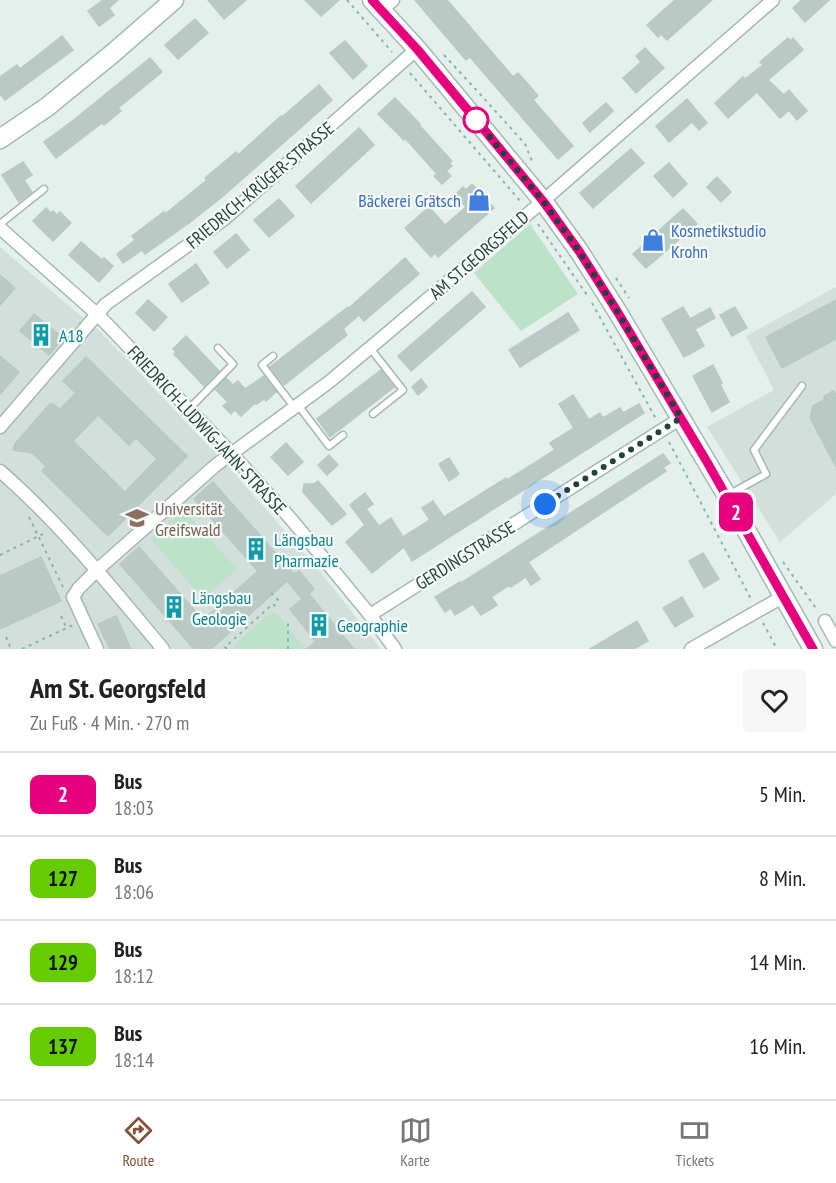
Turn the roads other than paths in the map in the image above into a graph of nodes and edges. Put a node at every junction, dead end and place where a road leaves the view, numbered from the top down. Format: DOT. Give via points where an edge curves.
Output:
graph roads {
  1 [pos="174,0"];
  2 [pos="773,0"];
  3 [pos="382,3"];
  4 [pos="417,49"];
  5 [pos="0,139"];
  6 [pos="44,189"];
  7 [pos="536,206"];
  8 [pos="0,226"];
  9 [pos="98,315"];
  10 [pos="218,348"];
  11 [pos="370,348"];
  12 [pos="273,356"];
  13 [pos="802,386"];
  14 [pos="296,406"];
  15 [pos="189,409"];
  16 [pos="373,414"];
  17 [pos="681,418"];
  18 [pos="0,427"];
  19 [pos="343,435"];
  20 [pos="231,453"];
  21 [pos="0,471"];
  22 [pos="727,496"];
  23 [pos="97,570"];
  24 [pos="784,596"];
  25 [pos="370,615"];
  26 [pos="825,621"];
  27 [pos="836,641"];
  28 [pos="97,649"];
  29 [pos="163,649"];
  30 [pos="395,649"];
  31 [pos="691,649"];
  32 [pos="813,649"];
  1 -- 5 [label="main road" via="47,106"];
  2 -- 7 [label="street, AM ST.GEORGSFELD"];
  3 -- 4 [label="main road"];
  4 -- 7 [label="main road"];
  4 -- 9 [label="street, FRIEDRICH-KRÜGER-STRASSE" via="223,220 106,304"];
  6 -- 8 [label="lane"];
  7 -- 11 [label="street, AM ST.GEORGSFELD"];
  7 -- 17 [label="main road" via="586,261"];
  8 -- 9 [label="street, FRIEDRICH-LUDWIG-JAHN-STRASSE"];
  9 -- 15 [label="street, FRIEDRICH-LUDWIG-JAHN-STRASSE"];
  9 -- 18 [label="street, FRIEDRICH-KRÜGER-STRASSE"];
  10 -- 15 [label="lane" via="233,364"];
  11 -- 14 [label="street, AM ST.GEORGSFELD"];
  11 -- 16 [label="lane" via="403,390"];
  12 -- 14 [label="lane" via="262,365"];
  13 -- 22 [label="lane" via="754,450 766,474"];
  14 -- 19 [label="lane" via="329,446"];
  14 -- 20 [label="street, AM ST.GEORGSFELD"];
  15 -- 20 [label="street, FRIEDRICH-LUDWIG-JAHN-STRASSE"];
  17 -- 22 [label="main road"];
  17 -- 25 [label="street, GERDINGSTRASSE"];
  20 -- 23 [label="street, AM ST.GEORGSFELD"];
  20 -- 25 [label="street, FRIEDRICH-LUDWIG-JAHN-STRASSE"];
  21 -- 23 [label="street" via="34,501"];
  22 -- 24 [label="main road"];
  23 -- 28 [label="street, AM ST.GEORGSFELD" via="73,597"];
  23 -- 29 [label="street"];
  24 -- 31 [label="street"];
  24 -- 32 [label="main road"];
  25 -- 30 [label="street, FRIEDRICH-LUDWIG-JAHN-STRASSE"];
  26 -- 27 [label="street"];
}
